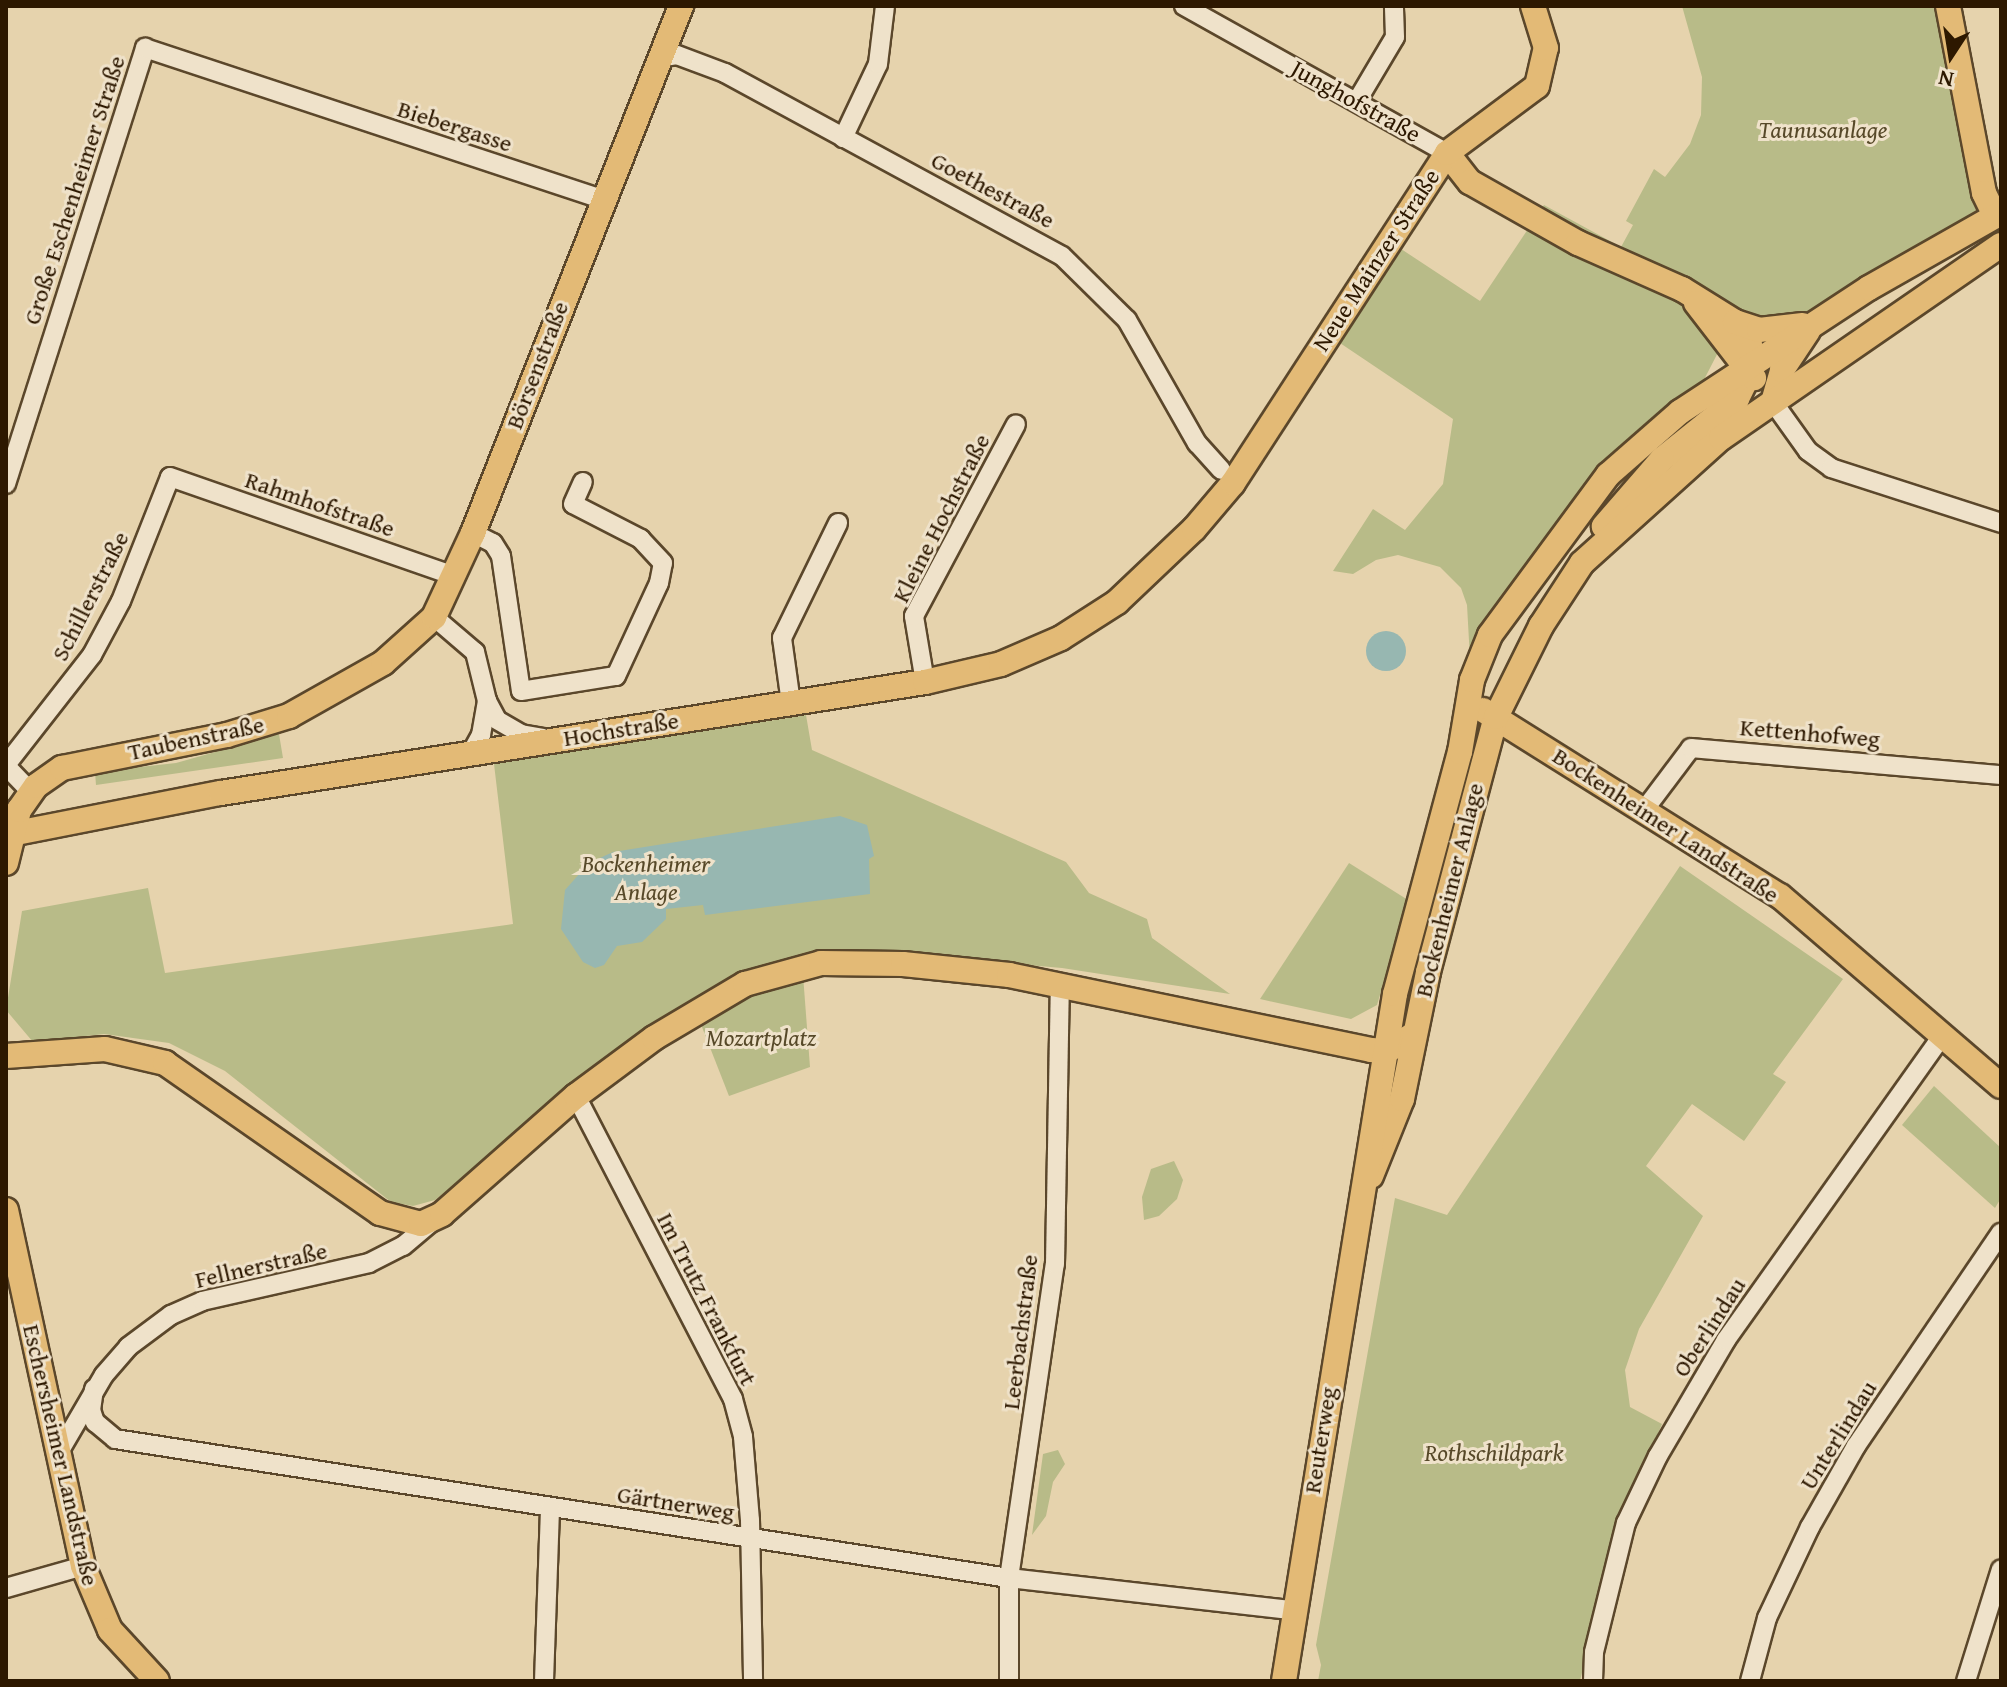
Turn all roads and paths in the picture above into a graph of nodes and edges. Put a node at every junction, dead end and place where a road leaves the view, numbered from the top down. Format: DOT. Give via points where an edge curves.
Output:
graph roads {
  1 [pos="681,6"];
  2 [pos="885,6"];
  3 [pos="1394,6"];
  4 [pos="1533,6"];
  5 [pos="1948,6"];
  6 [pos="1186,7"];
  7 [pos="145,48"];
  8 [pos="658,58"];
  9 [pos="1357,101"];
  10 [pos="843,138"];
  11 [pos="1447,153"];
  12 [pos="1977,154"];
  13 [pos="2001,174"];
  14 [pos="602,199"];
  15 [pos="1999,216"];
  16 [pos="2001,245"];
  17 [pos="1959,272"];
  18 [pos="1814,323"];
  19 [pos="1725,325"];
  20 [pos="1749,367"];
  21 [pos="1713,388"];
  22 [pos="1784,388"];
  23 [pos="1016,424"];
  24 [pos="1221,470"];
  25 [pos="170,477"];
  26 [pos="583,482"];
  27 [pos="6,484"];
  28 [pos="838,523"];
  29 [pos="2001,523"];
  30 [pos="1194,529"];
  31 [pos="473,533"];
  32 [pos="1593,550"];
  33 [pos="455,576"];
  34 [pos="434,617"];
  35 [pos="925,682"];
  36 [pos="487,701"];
  37 [pos="1469,701"];
  38 [pos="791,703"];
  39 [pos="1496,717"];
  40 [pos="556,739"];
  41 [pos="471,753"];
  42 [pos="6,766"];
  43 [pos="2001,775"];
  44 [pos="31,792"];
  45 [pos="1645,809"];
  46 [pos="9,835"];
  47 [pos="6,863"];
  48 [pos="1060,987"];
  49 [pos="1414,1034"];
  50 [pos="1943,1035"];
  51 [pos="1387,1051"];
  52 [pos="6,1056"];
  53 [pos="2001,1086"];
  54 [pos="576,1096"];
  55 [pos="1360,1200"];
  56 [pos="6,1210"];
  57 [pos="433,1221"];
  58 [pos="2001,1233"];
  59 [pos="94,1389"];
  60 [pos="59,1452"];
  61 [pos="550,1508"];
  62 [pos="750,1538"];
  63 [pos="83,1566"];
  64 [pos="2001,1569"];
  65 [pos="1009,1578"];
  66 [pos="6,1588"];
  67 [pos="1292,1610"];
  68 [pos="157,1681"];
  69 [pos="544,1681"];
  70 [pos="753,1681"];
  71 [pos="1009,1681"];
  72 [pos="1284,1681"];
  73 [pos="1593,1681"];
  74 [pos="1750,1681"];
  75 [pos="1966,1681"];
  1 -- 8 [label="main road, Börsenstraße"];
  2 -- 10 [label="street" via="878,64"];
  3 -- 9 [label="street" via="1395,37"];
  4 -- 11 [label="main road, Neue Mainzer Straße" via="1546,48 1537,86"];
  5 -- 12 [label="main road"];
  6 -- 9 [label="street, Junghofstraße"];
  7 -- 14 [label="street, Biebergasse"];
  7 -- 27 [label="street, Große Eschenheimer Straße"];
  8 -- 10 [label="street, Goethestraße" via="677,55 725,73"];
  8 -- 14 [label="main road, Börsenstraße"];
  9 -- 11 [label="street, Junghofstraße"];
  10 -- 24 [label="street, Goethestraße" via="1037,239 1081,272 1127,320 1197,443"];
  11 -- 19 [label="main road, Junghofstraße" via="1483,190 1578,243 1690,294"];
  11 -- 30 [label="main road, Neue Mainzer Straße" via="1233,483"];
  12 -- 13 [label="main road"];
  12 -- 15 [label="main road" via="1984,193"];
  14 -- 31 [label="main road, Börsenstraße"];
  15 -- 17 [label="main road"];
  15 -- 18 [label="main road"];
  16 -- 17 [label="main road"];
  17 -- 22 [label="main road"];
  18 -- 19 [label="main road" via="1759,330"];
  18 -- 20 [label="main road"];
  18 -- 22 [label="main road"];
  19 -- 20 [label="main road, Junghofstraße"];
  19 -- 21 [label="main road"];
  20 -- 21 [label="main road"];
  20 -- 22 [label="main road"];
  20 -- 32 [label="main road" via="1737,399 1662,459 1608,518"];
  21 -- 37 [label="main road" via="1608,475 1549,550 1490,635"];
  22 -- 29 [label="street" via="1808,451 1831,468"];
  22 -- 32 [label="main road"];
  23 -- 35 [label="street, Kleine Hochstraße" via="914,616"];
  25 -- 33 [label="street, Rahmhofstraße"];
  25 -- 42 [label="street, Schillerstraße" via="121,601 92,655"];
  26 -- 31 [label="street" via="573,504 641,539 663,563 616,676 521,691 501,556 493,543"];
  28 -- 38 [label="street" via="782,638"];
  30 -- 35 [label="main road, Hochstraße" via="1117,602 1061,638 1001,664"];
  31 -- 33 [label="main road, Börsenstraße"];
  32 -- 39 [label="main road" via="1541,626"];
  33 -- 34 [label="main road, Taubenstraße"];
  34 -- 36 [label="street" via="475,652"];
  34 -- 44 [label="main road, Taubenstraße" via="383,663 289,716 227,735 90,759 62,768"];
  35 -- 38 [label="main road, Hochstraße"];
  36 -- 40 [label="street" via="497,720 512,730"];
  36 -- 41 [label="street" via="481,735"];
  37 -- 39 [label="main road, Bockenheimer Landstraße"];
  37 -- 51 [label="main road, Bockenheimer Anlage" via="1395,994"];
  38 -- 40 [label="main road, Hochstraße"];
  39 -- 45 [label="main road, Bockenheimer Landstraße"];
  39 -- 49 [label="main road, Bockenheimer Anlage"];
  40 -- 41 [label="main road, Hochstraße"];
  41 -- 46 [label="main road, Hochstraße" via="221,793"];
  42 -- 44 [label="street, Schillerstraße"];
  43 -- 45 [label="street, Kettenhofweg" via="1691,748"];
  44 -- 46 [label="main road, Taubenstraße"];
  45 -- 50 [label="main road, Bockenheimer Landstraße" via="1780,896"];
  46 -- 47 [label="main road, Taubenstraße"];
  48 -- 51 [label="main road"];
  48 -- 54 [label="main road" via="1009,975 903,964 808,966 745,984 654,1038"];
  48 -- 65 [label="street, Leerbachstraße" via="1055,1264"];
  49 -- 51 [label="main road"];
  49 -- 55 [label="main road, Reuterweg" via="1402,1099"];
  50 -- 53 [label="main road, Bockenheimer Landstraße"];
  50 -- 73 [label="street, Oberlindau" via="1726,1340 1658,1456 1626,1523 1594,1652"];
  51 -- 55 [label="main road, Reuterweg"];
  52 -- 57 [label="main road" via="91,1048 156,1060 199,1082 380,1213 412,1224"];
  54 -- 57 [label="main road"];
  54 -- 62 [label="street, Im Trutz Frankfurt" via="733,1399 743,1437"];
  55 -- 67 [label="main road, Reuterweg"];
  56 -- 60 [label="main road, Eschersheimer Landstraße"];
  57 -- 59 [label="street, Fellnerstraße" via="403,1246 369,1263 202,1301 171,1315 128,1347"];
  58 -- 74 [label="street, Unterlindau" via="1856,1446 1810,1527 1767,1618"];
  59 -- 60 [label="street, Fellnerstraße"];
  59 -- 61 [label="street, Gärtnerweg" via="95,1422 115,1439"];
  60 -- 63 [label="main road, Eschersheimer Landstraße"];
  61 -- 62 [label="street, Gärtnerweg"];
  61 -- 69 [label="street"];
  62 -- 65 [label="street, Gärtnerweg"];
  62 -- 70 [label="street, Im Trutz Frankfurt"];
  63 -- 66 [label="street"];
  63 -- 68 [label="main road, Eschersheimer Landstraße" via="110,1630"];
  64 -- 75 [label="street"];
  65 -- 67 [label="street, Gärtnerweg"];
  65 -- 71 [label="street, Leerbachstraße"];
  67 -- 72 [label="main road, Reuterweg"];
}
